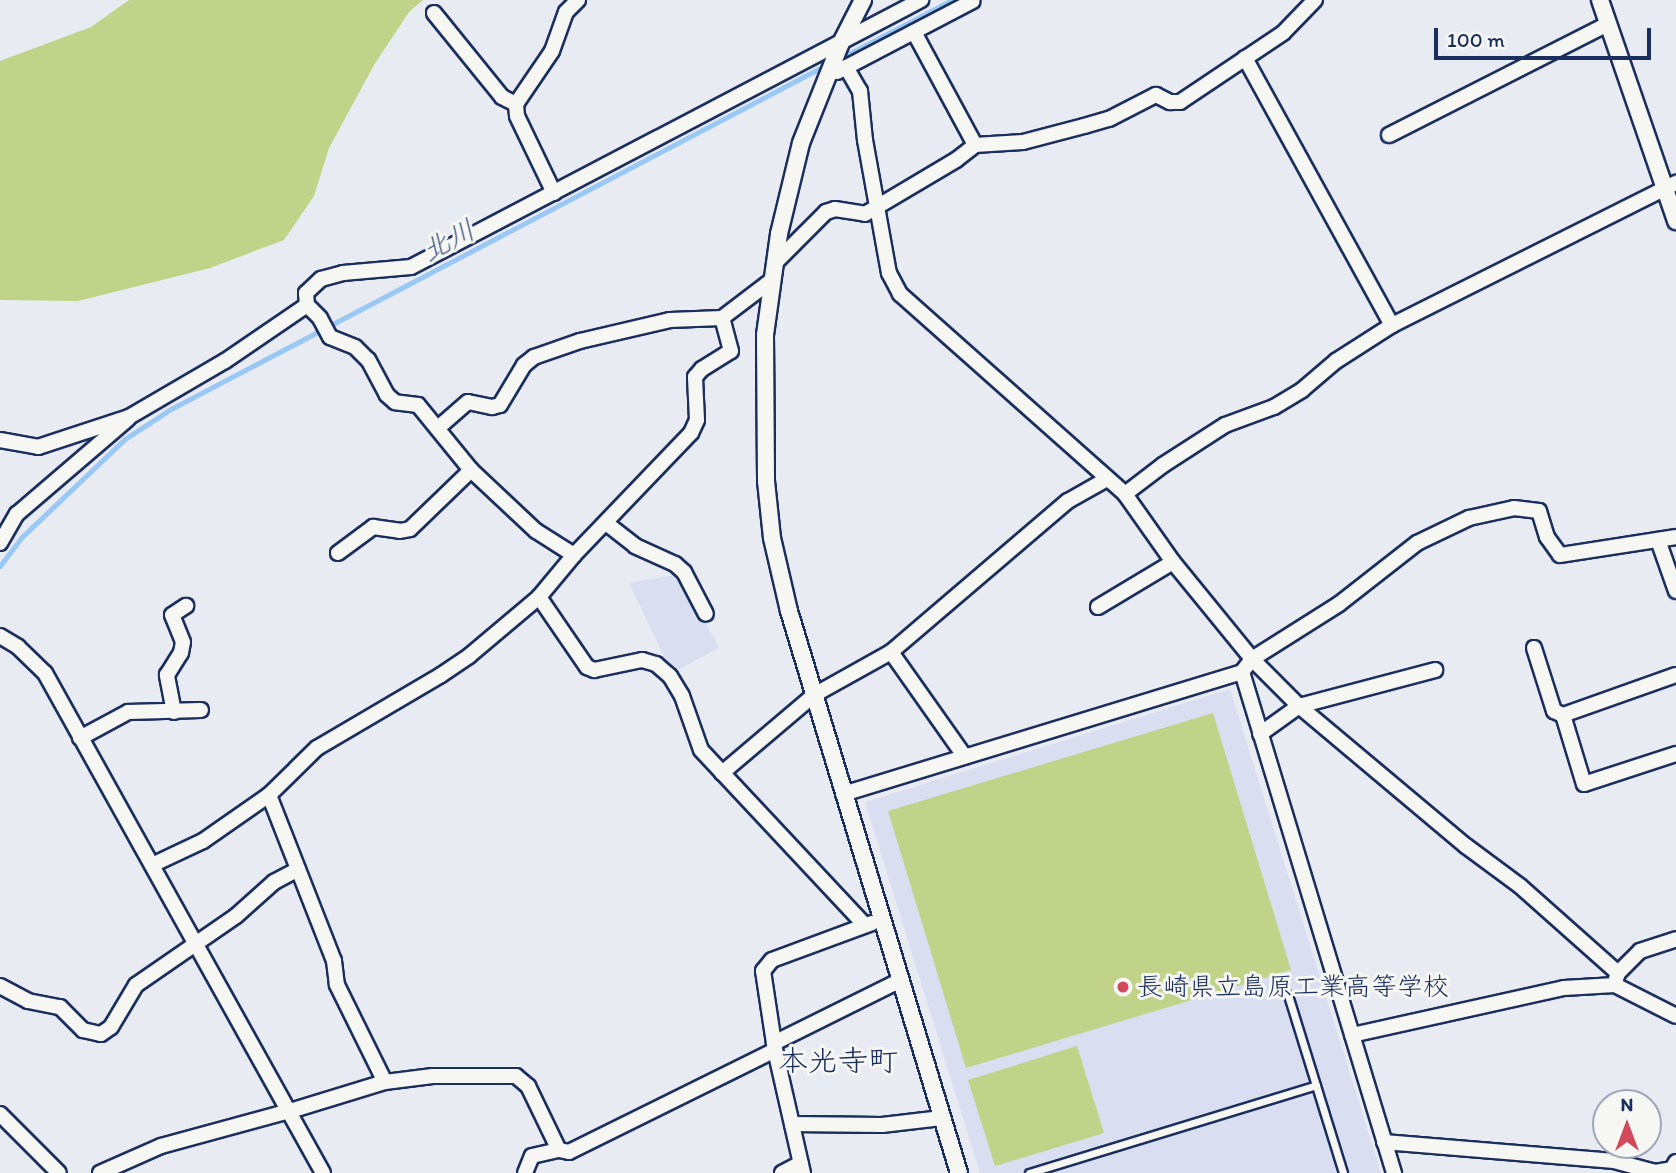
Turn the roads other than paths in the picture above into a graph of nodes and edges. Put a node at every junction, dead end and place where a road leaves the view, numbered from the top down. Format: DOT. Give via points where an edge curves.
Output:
graph roads {
  1 [pos="578,0"];
  2 [pos="863,0"];
  3 [pos="920,0"];
  4 [pos="1315,0"];
  5 [pos="1600,0"];
  6 [pos="972,1"];
  7 [pos="434,13"];
  8 [pos="1608,24"];
  9 [pos="914,32"];
  10 [pos="841,43"];
  11 [pos="1245,58"];
  12 [pos="834,71"];
  13 [pos="516,104"];
  14 [pos="1389,135"];
  15 [pos="975,145"];
  16 [pos="1671,186"];
  17 [pos="554,193"];
  18 [pos="875,207"];
  19 [pos="1676,220"];
  20 [pos="773,272"];
  21 [pos="307,305"];
  22 [pos="722,318"];
  23 [pos="1392,325"];
  24 [pos="129,417"];
  25 [pos="439,427"];
  26 [pos="0,440"];
  27 [pos="471,470"];
  28 [pos="1107,479"];
  29 [pos="1125,494"];
  30 [pos="606,523"];
  31 [pos="1676,537"];
  32 [pos="1658,540"];
  33 [pos="0,543"];
  34 [pos="338,553"];
  35 [pos="574,555"];
  36 [pos="1173,562"];
  37 [pos="1676,591"];
  38 [pos="539,597"];
  39 [pos="186,606"];
  40 [pos="1098,607"];
  41 [pos="706,614"];
  42 [pos="0,636"];
  43 [pos="1534,648"];
  44 [pos="891,652"];
  45 [pos="1252,659"];
  46 [pos="1436,670"];
  47 [pos="1242,672"];
  48 [pos="1676,675"];
  49 [pos="814,695"];
  50 [pos="1299,706"];
  51 [pos="201,710"];
  52 [pos="173,712"];
  53 [pos="1563,715"];
  54 [pos="1260,734"];
  55 [pos="80,737"];
  56 [pos="1676,754"];
  57 [pos="965,757"];
  58 [pos="722,773"];
  59 [pos="844,794"];
  60 [pos="269,795"];
  61 [pos="152,865"];
  62 [pos="298,869"];
  63 [pos="884,921"];
  64 [pos="864,924"];
  65 [pos="1676,939"];
  66 [pos="195,944"];
  67 [pos="1616,979"];
  68 [pos="901,980"];
  69 [pos="0,986"];
  70 [pos="1289,995"];
  71 [pos="1676,1016"];
  72 [pos="1352,1035"];
  73 [pos="774,1047"];
  74 [pos="384,1082"];
  75 [pos="1316,1085"];
  76 [pos="290,1111"];
  77 [pos="0,1114"];
  78 [pos="942,1118"];
  79 [pos="792,1124"];
  80 [pos="1384,1142"];
  81 [pos="559,1150"];
  82 [pos="1676,1163"];
  83 [pos="802,1168"];
  84 [pos="59,1173"];
  85 [pos="100,1173"];
  86 [pos="323,1173"];
  87 [pos="525,1173"];
  88 [pos="782,1173"];
  89 [pos="959,1173"];
  90 [pos="1029,1173"];
  91 [pos="1343,1173"];
  92 [pos="1394,1173"];
  1 -- 13 [label="street" via="566,12 552,51"];
  2 -- 10 [label="street"];
  3 -- 10 [label="street"];
  4 -- 11 [label="street" via="1283,33"];
  5 -- 8 [label="street"];
  6 -- 9 [label="street"];
  7 -- 13 [label="street" via="502,97"];
  8 -- 14 [label="street"];
  8 -- 16 [label="street"];
  9 -- 12 [label="street"];
  9 -- 15 [label="street"];
  10 -- 12 [label="street"];
  10 -- 17 [label="street"];
  11 -- 15 [label="street" via="1180,102 1156,95 1084,126 1023,142"];
  11 -- 23 [label="street"];
  12 -- 18 [label="street" via="860,91"];
  12 -- 20 [label="street" via="797,156"];
  13 -- 17 [label="street" via="517,116"];
  15 -- 18 [label="street"];
  16 -- 19 [label="street"];
  16 -- 23 [label="street"];
  17 -- 21 [label="street" via="411,267 321,279 306,293"];
  18 -- 20 [label="street" via="862,215 835,209 826,212"];
  18 -- 28 [label="street" via="888,273 900,294"];
  20 -- 22 [label="street"];
  20 -- 49 [label="street" via="765,335 766,481 772,538"];
  21 -- 24 [label="street" via="225,361"];
  21 -- 25 [label="street" via="327,332 368,360 387,395 395,402 418,405"];
  22 -- 25 [label="street" via="670,320 580,341 534,358 524,365 500,405 468,401"];
  22 -- 30 [label="street" via="731,351 695,377 697,419 691,433"];
  23 -- 29 [label="street" via="1336,361 1302,390 1275,407 1226,425"];
  24 -- 26 [label="street" via="38,447"];
  24 -- 33 [label="street" via="17,514"];
  25 -- 27 [label="street"];
  27 -- 34 [label="street" via="410,529 373,527"];
  27 -- 35 [label="street" via="536,531"];
  28 -- 29 [label="street"];
  28 -- 44 [label="street" via="1068,501"];
  29 -- 36 [label="street"];
  30 -- 35 [label="street"];
  30 -- 41 [label="street" via="635,546 684,572"];
  31 -- 32 [label="street"];
  32 -- 37 [label="street"];
  32 -- 45 [label="street" via="1560,555 1539,511 1514,508 1469,518 1417,543 1339,604"];
  35 -- 38 [label="street"];
  36 -- 40 [label="street"];
  36 -- 45 [label="street"];
  38 -- 58 [label="street" via="590,669 642,660 670,676 701,750"];
  38 -- 60 [label="street" via="441,676 337,733"];
  39 -- 52 [label="street" via="172,615 183,642 167,676"];
  42 -- 55 [label="street" via="45,673"];
  43 -- 53 [label="street" via="1554,711"];
  44 -- 49 [label="street"];
  44 -- 57 [label="street"];
  45 -- 47 [label="street"];
  45 -- 50 [label="street"];
  46 -- 50 [label="street"];
  47 -- 54 [label="street"];
  47 -- 57 [label="street"];
  48 -- 53 [label="street"];
  49 -- 58 [label="street"];
  49 -- 59 [label="street"];
  50 -- 54 [label="street"];
  50 -- 67 [label="street" via="1520,886"];
  51 -- 52 [label="street"];
  52 -- 55 [label="street" via="119,714"];
  53 -- 56 [label="street" via="1584,785"];
  54 -- 72 [label="street"];
  55 -- 61 [label="street"];
  57 -- 59 [label="street"];
  58 -- 64 [label="street"];
  59 -- 63 [label="street"];
  60 -- 61 [label="street" via="203,841"];
  60 -- 62 [label="street"];
  61 -- 66 [label="street"];
  62 -- 66 [label="street"];
  62 -- 74 [label="street" via="334,961 337,985"];
  63 -- 64 [label="street"];
  63 -- 68 [label="street"];
  64 -- 73 [label="street" via="766,965 762,980"];
  65 -- 67 [label="street" via="1640,951"];
  66 -- 69 [label="street" via="136,985 111,1027 101,1034 83,1030 60,1007 28,1001"];
  66 -- 76 [label="street"];
  67 -- 71 [label="street"];
  67 -- 72 [label="street"];
  68 -- 73 [label="street"];
  68 -- 78 [label="street"];
  70 -- 75 [label="lane"];
  72 -- 80 [label="street"];
  73 -- 79 [label="street"];
  73 -- 81 [label="street" via="569,1152"];
  74 -- 76 [label="street"];
  74 -- 81 [label="street" via="433,1076 516,1076 528,1086"];
  75 -- 90 [label="lane"];
  75 -- 91 [label="lane"];
  76 -- 85 [label="street" via="161,1146"];
  76 -- 86 [label="street"];
  77 -- 84 [label="street"];
  78 -- 79 [label="street" via="883,1125"];
  78 -- 89 [label="street"];
  79 -- 83 [label="street"];
  80 -- 82 [label="street" via="1614,1161 1655,1172 1672,1169"];
  80 -- 92 [label="street"];
  81 -- 87 [label="street" via="531,1156"];
  83 -- 88 [label="street"];
}
